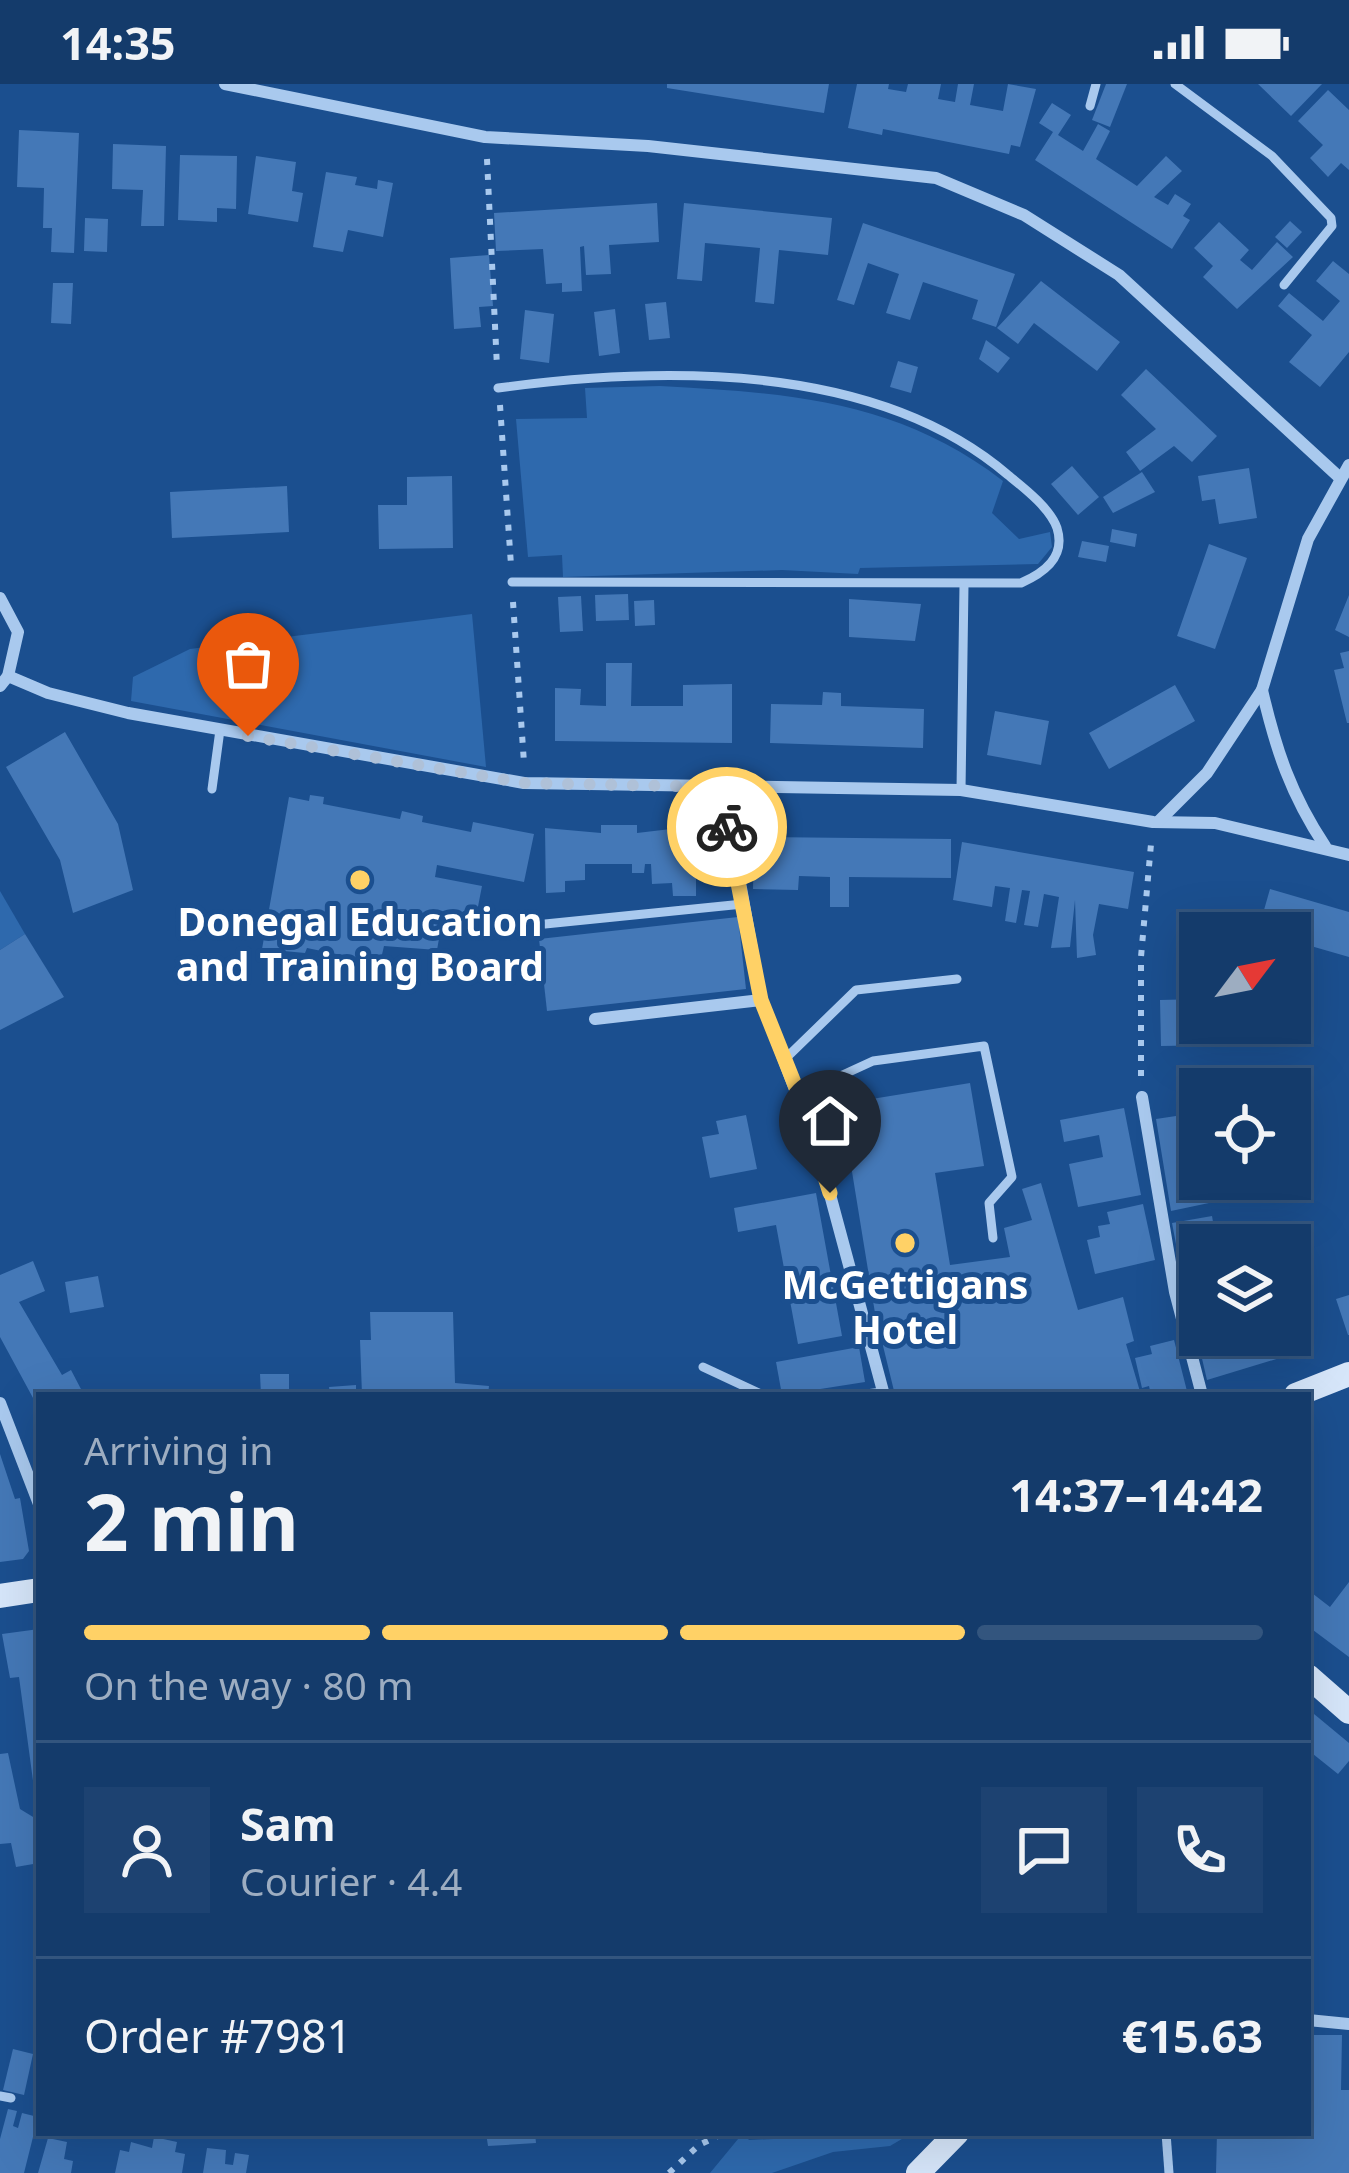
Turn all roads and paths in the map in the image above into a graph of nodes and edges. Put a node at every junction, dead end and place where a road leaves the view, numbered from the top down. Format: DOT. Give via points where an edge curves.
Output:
graph roads {
  1 [pos="225,84"];
  2 [pos="1096,84"];
  3 [pos="1175,84"];
  4 [pos="1090,106"];
  5 [pos="485,137"];
  6 [pos="1284,285"];
  7 [pos="498,388"];
  8 [pos="1349,465"];
  9 [pos="1339,478"];
  10 [pos="512,582"];
  11 [pos="964,585"];
  12 [pos="0,598"];
  13 [pos="4,681"];
  14 [pos="1262,690"];
  15 [pos="220,730"];
  16 [pos="524,783"];
  17 [pos="723,787"];
  18 [pos="212,788"];
  19 [pos="961,790"];
  20 [pos="1155,822"];
  21 [pos="1325,846"];
  22 [pos="1349,855"];
  23 [pos="743,904"];
  24 [pos="544,924"];
  25 [pos="956,979"];
  26 [pos="761,1000"];
  27 [pos="595,1018"];
  28 [pos="784,1060"];
  29 [pos="799,1095"];
  30 [pos="1142,1097"];
  31 [pos="993,1238"];
  32 [pos="703,1367"];
  33 [pos="1349,1374"];
  34 [pos="757,1392"];
  35 [pos="882,1392"];
  36 [pos="1201,1392"];
  37 [pos="1304,1392"];
  38 [pos="0,1403"];
  39 [pos="36,1496"];
  40 [pos="36,1591"];
  41 [pos="0,1597"];
  42 [pos="1311,1679"];
  43 [pos="1349,1712"];
  44 [pos="1311,2020"];
  45 [pos="1349,2024"];
  46 [pos="698,2136"];
  47 [pos="718,2136"];
  48 [pos="954,2136"];
  49 [pos="1166,2136"];
  50 [pos="699,2145"];
  51 [pos="669,2173"];
  52 [pos="918,2173"];
  53 [pos="1169,2173"];
  1 -- 5 [label="street"];
  2 -- 4 [label="lane"];
  3 -- 6 [label="lane" via="1273,156 1331,218"];
  5 -- 7 [label="path"];
  5 -- 9 [label="street" via="937,178 1024,214 1119,275"];
  7 -- 10 [label="path"];
  7 -- 11 [label="lane" via="582,375 708,376 909,412 999,467 1056,526 1059,548 1046,572 1021,583"];
  8 -- 9 [label="street"];
  9 -- 14 [label="street" via="1308,539"];
  10 -- 11 [label="lane"];
  10 -- 16 [label="path"];
  11 -- 19 [label="lane"];
  12 -- 13 [label="street" via="18,632"];
  13 -- 15 [label="street"];
  14 -- 20 [label="street" via="1208,773"];
  14 -- 21 [label="street" via="1280,765"];
  15 -- 16 [label="street"];
  15 -- 18 [label="lane"];
  16 -- 17 [label="street"];
  17 -- 19 [label="street"];
  17 -- 23 [label="street"];
  19 -- 20 [label="street"];
  20 -- 21 [label="street" via="1215,823"];
  20 -- 30 [label="path" via="1141,957"];
  21 -- 22 [label="street"];
  23 -- 24 [label="lane"];
  23 -- 26 [label="street"];
  25 -- 28 [label="lane" via="856,991"];
  26 -- 27 [label="street"];
  26 -- 28 [label="street"];
  28 -- 29 [label="street"];
  29 -- 31 [label="lane" via="873,1060 984,1046 1012,1177 989,1203"];
  29 -- 35 [label="street"];
  30 -- 36 [label="street" via="1175,1292"];
  32 -- 34 [label="lane"];
  33 -- 37 [label="street"];
  38 -- 39 [label="street"];
  40 -- 41 [label="street"];
  42 -- 43 [label="street"];
  44 -- 45 [label="street"];
  46 -- 50 [label="path"];
  47 -- 50 [label="path"];
  48 -- 52 [label="street"];
  49 -- 53 [label="lane"];
  50 -- 51 [label="path"];
}
